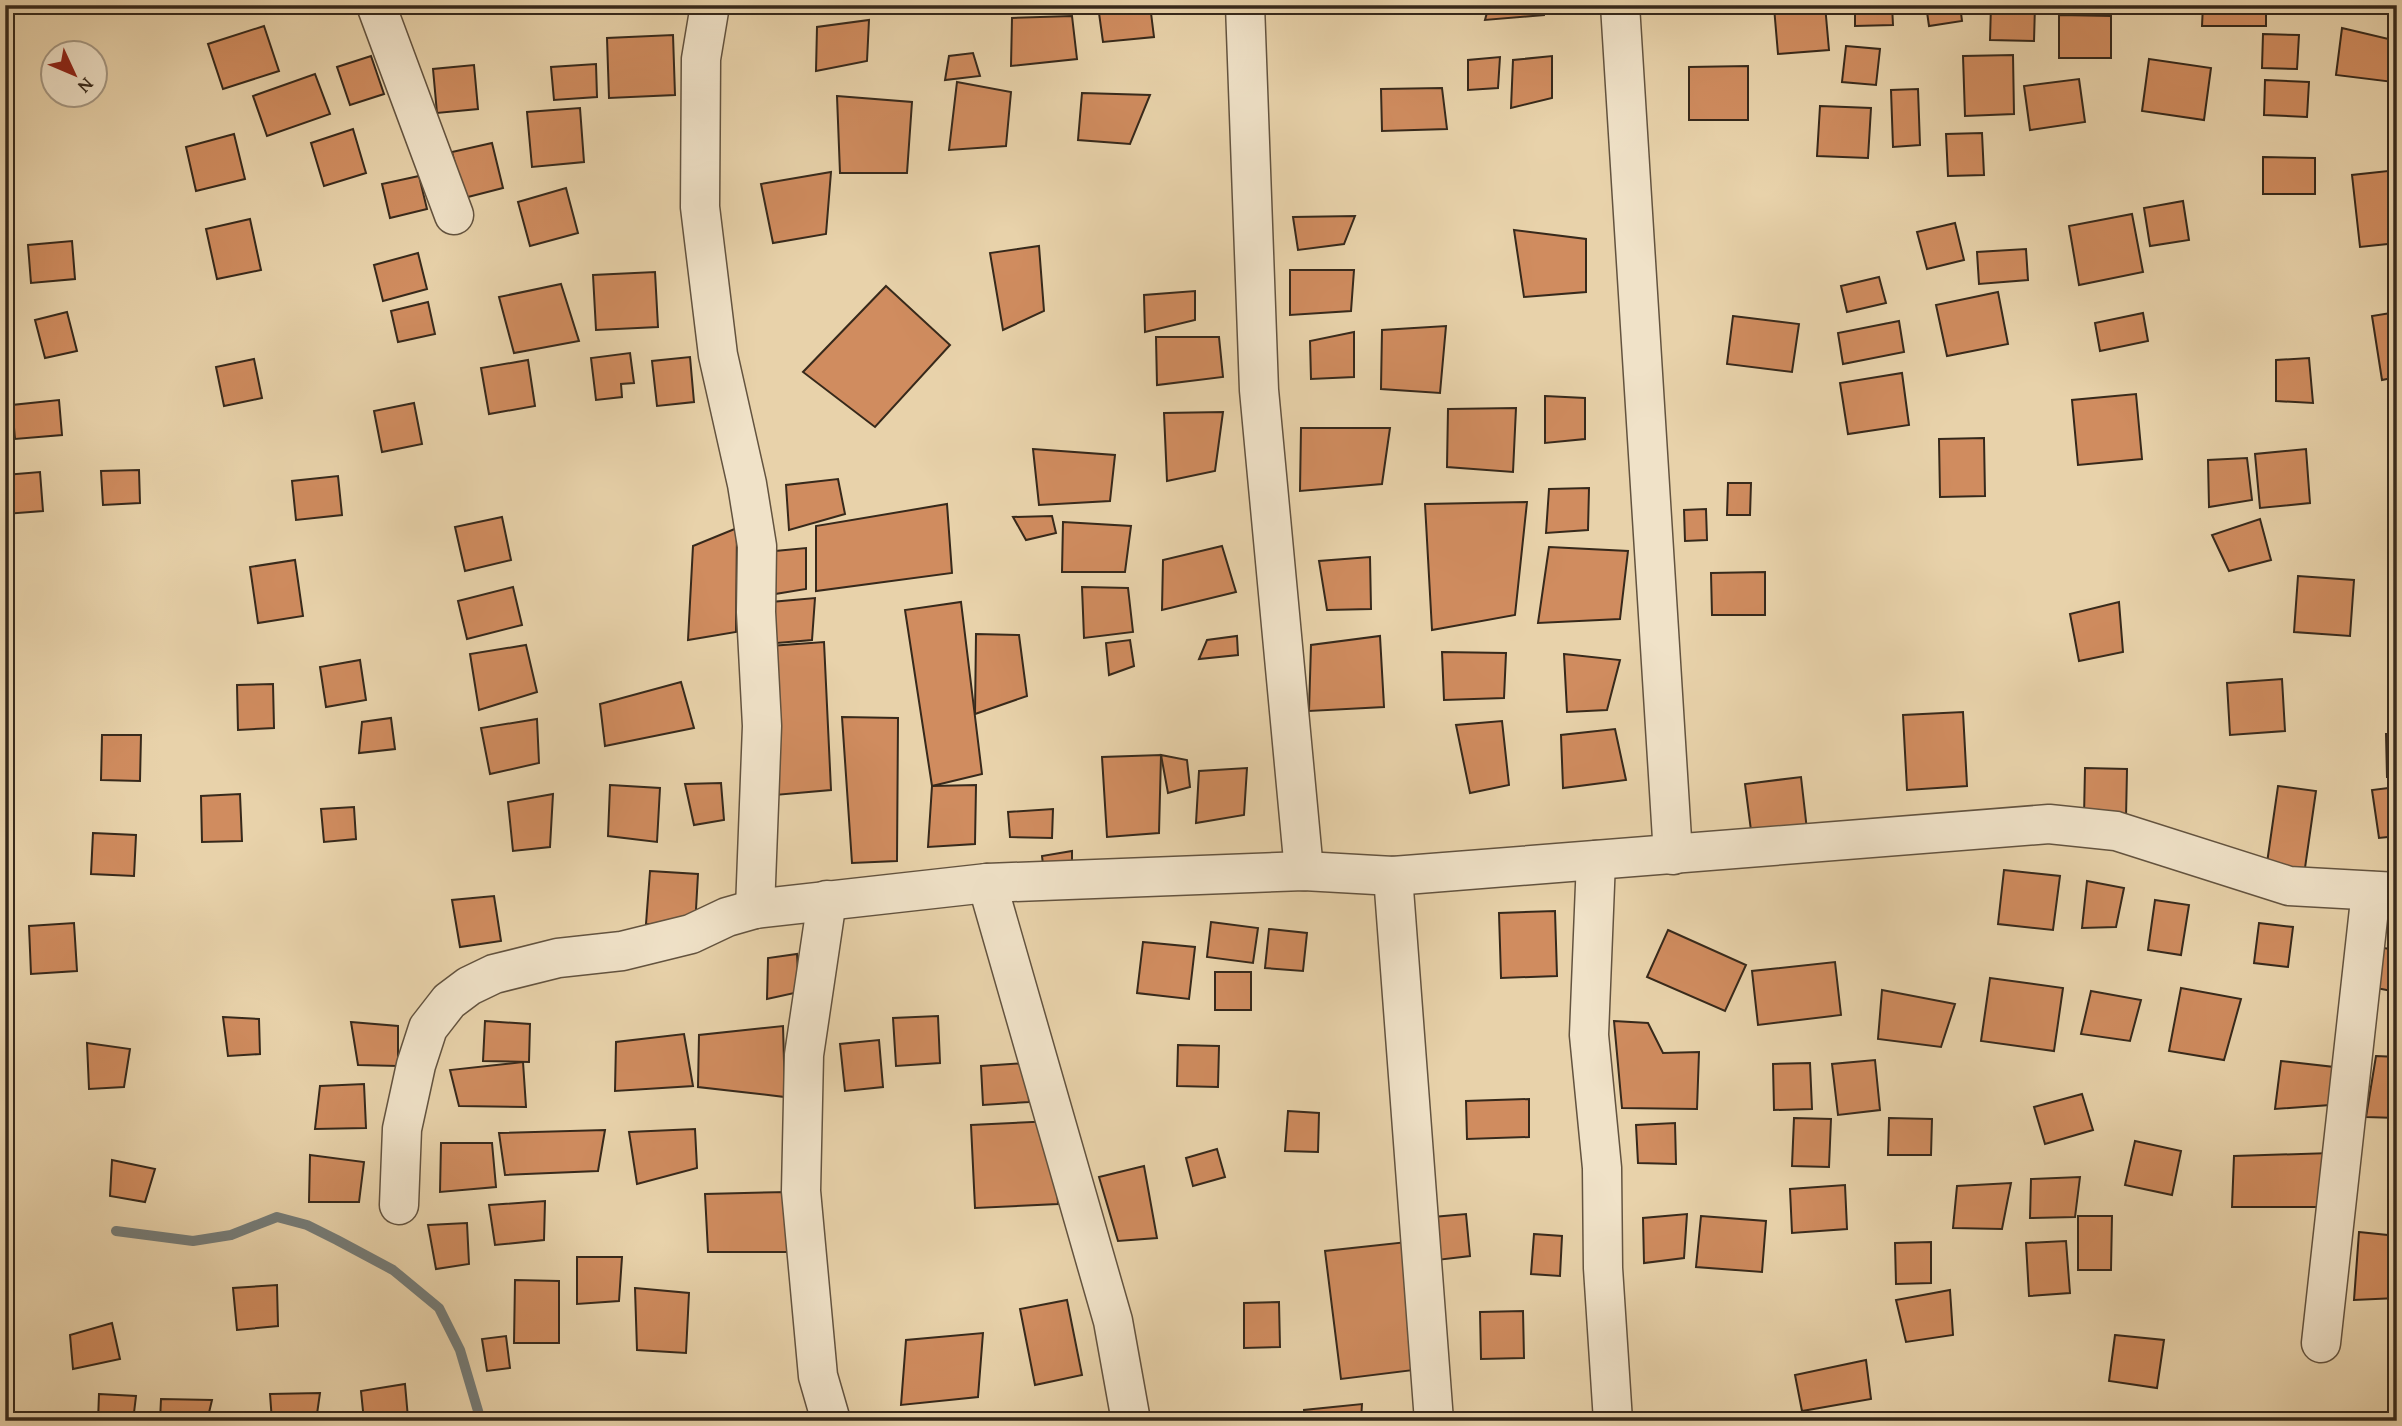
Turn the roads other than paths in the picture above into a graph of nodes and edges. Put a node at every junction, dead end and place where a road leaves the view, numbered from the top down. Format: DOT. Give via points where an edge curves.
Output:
graph roads {
  1 [pos="376,5"];
  2 [pos="710,5"];
  3 [pos="1245,5"];
  4 [pos="1620,5"];
  5 [pos="454,215"];
  6 [pos="1673,855"];
  7 [pos="1596,860"];
  8 [pos="1304,871"];
  9 [pos="1393,876"];
  10 [pos="987,883"];
  11 [pos="2384,891"];
  12 [pos="827,900"];
  13 [pos="755,909"];
  14 [pos="399,1205"];
  15 [pos="2321,1343"];
  16 [pos="831,1421"];
  17 [pos="1131,1421"];
  18 [pos="1434,1421"];
  19 [pos="1613,1421"];
  1 -- 5 [label="street"];
  2 -- 13 [label="street" via="701,59 700,207 718,355 757,546 762,726"];
  3 -- 8 [label="street" via="1259,390"];
  4 -- 6 [label="street"];
  6 -- 7 [label="street"];
  6 -- 11 [label="street" via="2049,824 2116,831 2289,886"];
  7 -- 9 [label="street"];
  7 -- 19 [label="street" via="1589,1035 1602,1168"];
  8 -- 9 [label="street"];
  8 -- 10 [label="street"];
  9 -- 18 [label="street"];
  10 -- 12 [label="street"];
  10 -- 17 [label="street" via="1113,1321"];
  11 -- 15 [label="street"];
  12 -- 13 [label="street"];
  12 -- 16 [label="street" via="804,1055 802,1191 818,1376"];
  13 -- 14 [label="street" via="727,916 691,934 494,974 449,1001 428,1027 416,1065 402,1129"];
}
